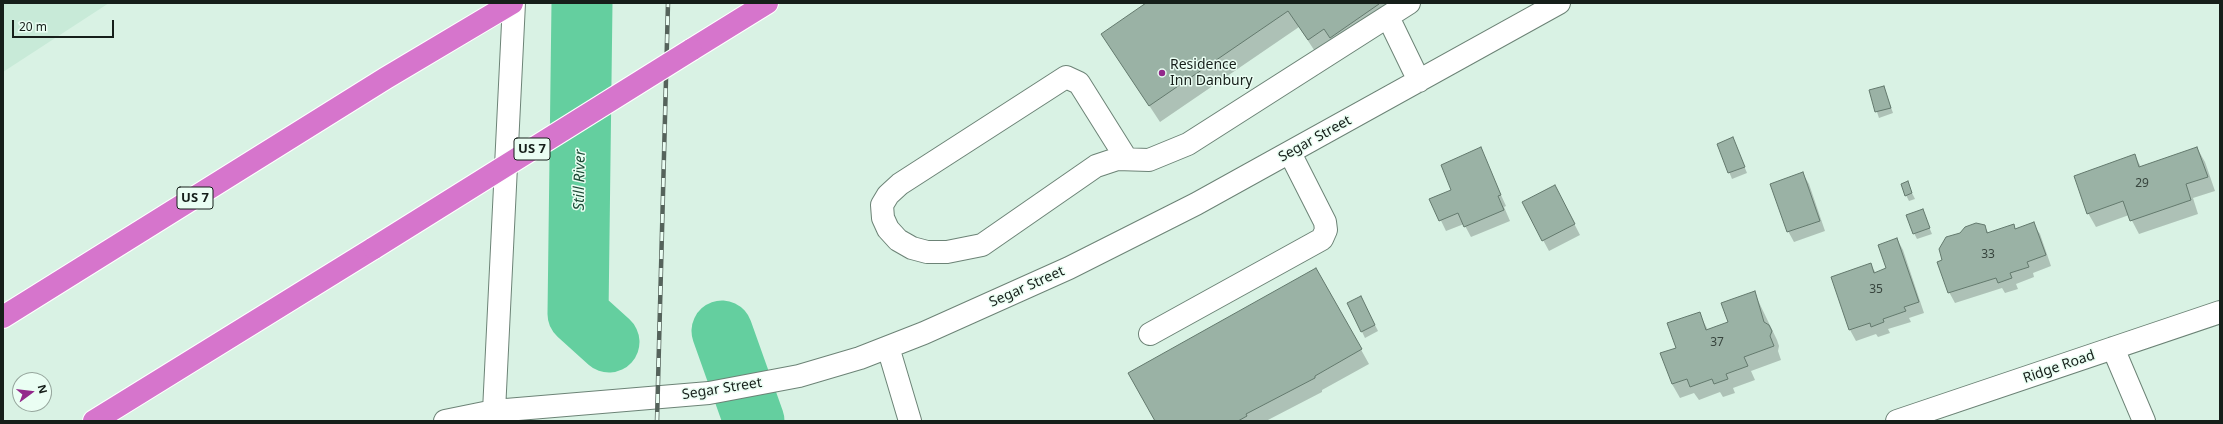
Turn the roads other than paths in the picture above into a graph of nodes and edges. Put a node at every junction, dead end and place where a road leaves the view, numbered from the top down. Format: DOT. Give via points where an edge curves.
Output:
graph roads {
  1 [pos="500,3"];
  2 [pos="513,3"];
  3 [pos="756,3"];
  4 [pos="767,3"];
  5 [pos="1409,3"];
  6 [pos="1559,3"];
  7 [pos="1388,17"];
  8 [pos="691,50"];
  9 [pos="386,78"];
  10 [pos="1419,81"];
  11 [pos="1290,153"];
  12 [pos="1126,158"];
  13 [pos="2220,312"];
  14 [pos="3,317"];
  15 [pos="1150,334"];
  16 [pos="888,347"];
  17 [pos="2113,348"];
  18 [pos="494,411"];
  19 [pos="94,421"];
  20 [pos="445,421"];
  21 [pos="910,421"];
  22 [pos="1897,421"];
  23 [pos="2144,421"];
  1 -- 9 [label="highway"];
  2 -- 9 [label="highway, US 7"];
  2 -- 18 [label="street"];
  3 -- 8 [label="highway"];
  4 -- 8 [label="highway, US 7"];
  5 -- 7 [label="street"];
  6 -- 10 [label="street, Segar Street"];
  7 -- 10 [label="street"];
  7 -- 12 [label="street" via="1188,144 1149,160"];
  8 -- 19 [label="highway, US 7, bridge"];
  9 -- 14 [label="highway, US 7"];
  10 -- 11 [label="street, Segar Street"];
  11 -- 15 [label="street" via="1325,222 1326,230 1322,239"];
  11 -- 16 [label="street, Segar Street" via="1069,268"];
  12 -- 12 [label="street" via="1096,166 995,238 968,249 927,252 912,248 888,230 883,218 882,205 900,184 1066,78 1079,83"];
  13 -- 17 [label="street, Ridge Road"];
  16 -- 18 [label="street, Segar Street" via="799,376 709,394"];
  16 -- 21 [label="street"];
  17 -- 22 [label="street, Ridge Road"];
  17 -- 23 [label="street"];
  18 -- 20 [label="street, Segar Street"];
}
